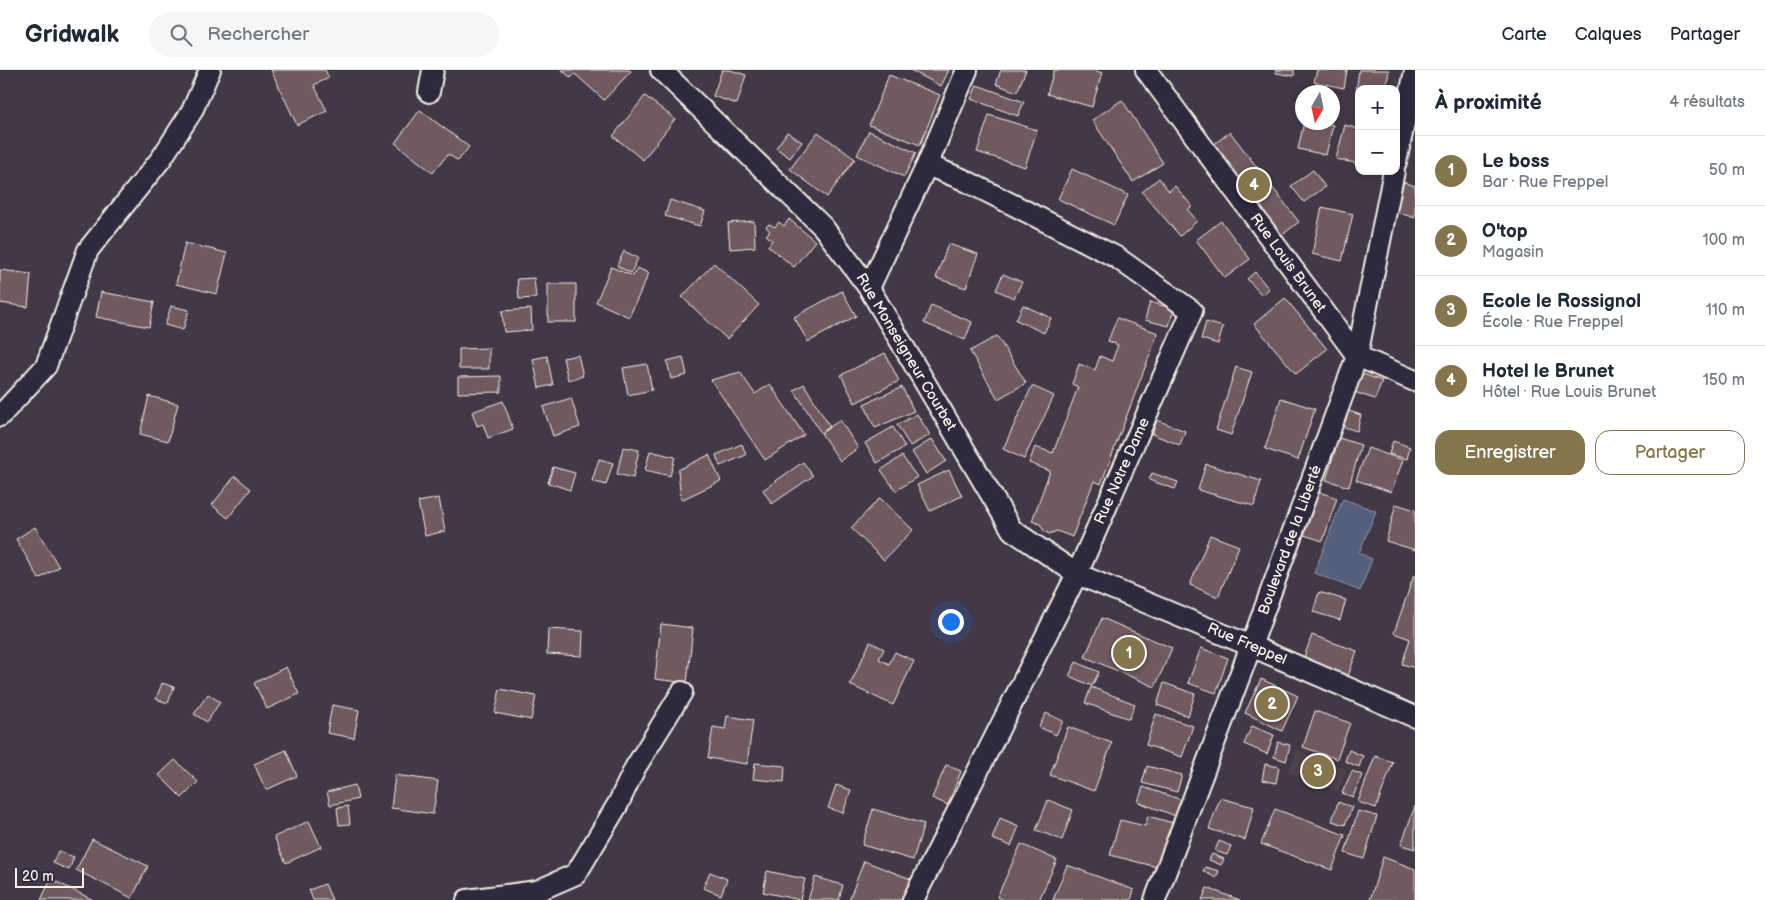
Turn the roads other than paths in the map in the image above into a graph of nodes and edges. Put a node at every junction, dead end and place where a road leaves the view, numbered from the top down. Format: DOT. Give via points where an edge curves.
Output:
graph roads {
  1 [pos="210,70"];
  2 [pos="433,70"];
  3 [pos="661,70"];
  4 [pos="967,70"];
  5 [pos="1146,70"];
  6 [pos="1415,70"];
  7 [pos="429,92"];
  8 [pos="1400,143"];
  9 [pos="928,165"];
  10 [pos="1393,175"];
  11 [pos="870,288"];
  12 [pos="1357,356"];
  13 [pos="1415,381"];
  14 [pos="0,416"];
  15 [pos="1077,574"];
  16 [pos="1251,646"];
  17 [pos="682,692"];
  18 [pos="1415,717"];
  19 [pos="467,900"];
  20 [pos="913,900"];
  21 [pos="1155,900"];
  1 -- 14 [label="street" via="192,111 161,159 88,250 46,366"];
  2 -- 7 [label="street"];
  3 -- 11 [label="street, Rue Monseigneur Courbet" via="822,226"];
  4 -- 9 [label="street"];
  5 -- 12 [label="street, Rue Louis Brunet"];
  6 -- 8 [label="street"];
  9 -- 11 [label="street"];
  9 -- 15 [label="street, Rue Notre Dame" via="1116,257 1192,311"];
  10 -- 12 [label="street, Boulevard de la Liberté"];
  11 -- 15 [label="street, Rue Monseigneur Courbet" via="1012,530"];
  12 -- 13 [label="street"];
  12 -- 16 [label="street, Boulevard de la Liberté"];
  15 -- 16 [label="street, Rue Freppel"];
  15 -- 20 [label="street, Rue Notre Dame"];
  16 -- 18 [label="street, Rue Freppel"];
  16 -- 21 [label="street, Boulevard de la Liberté"];
  17 -- 19 [label="street" via="576,874 536,891"];
}
